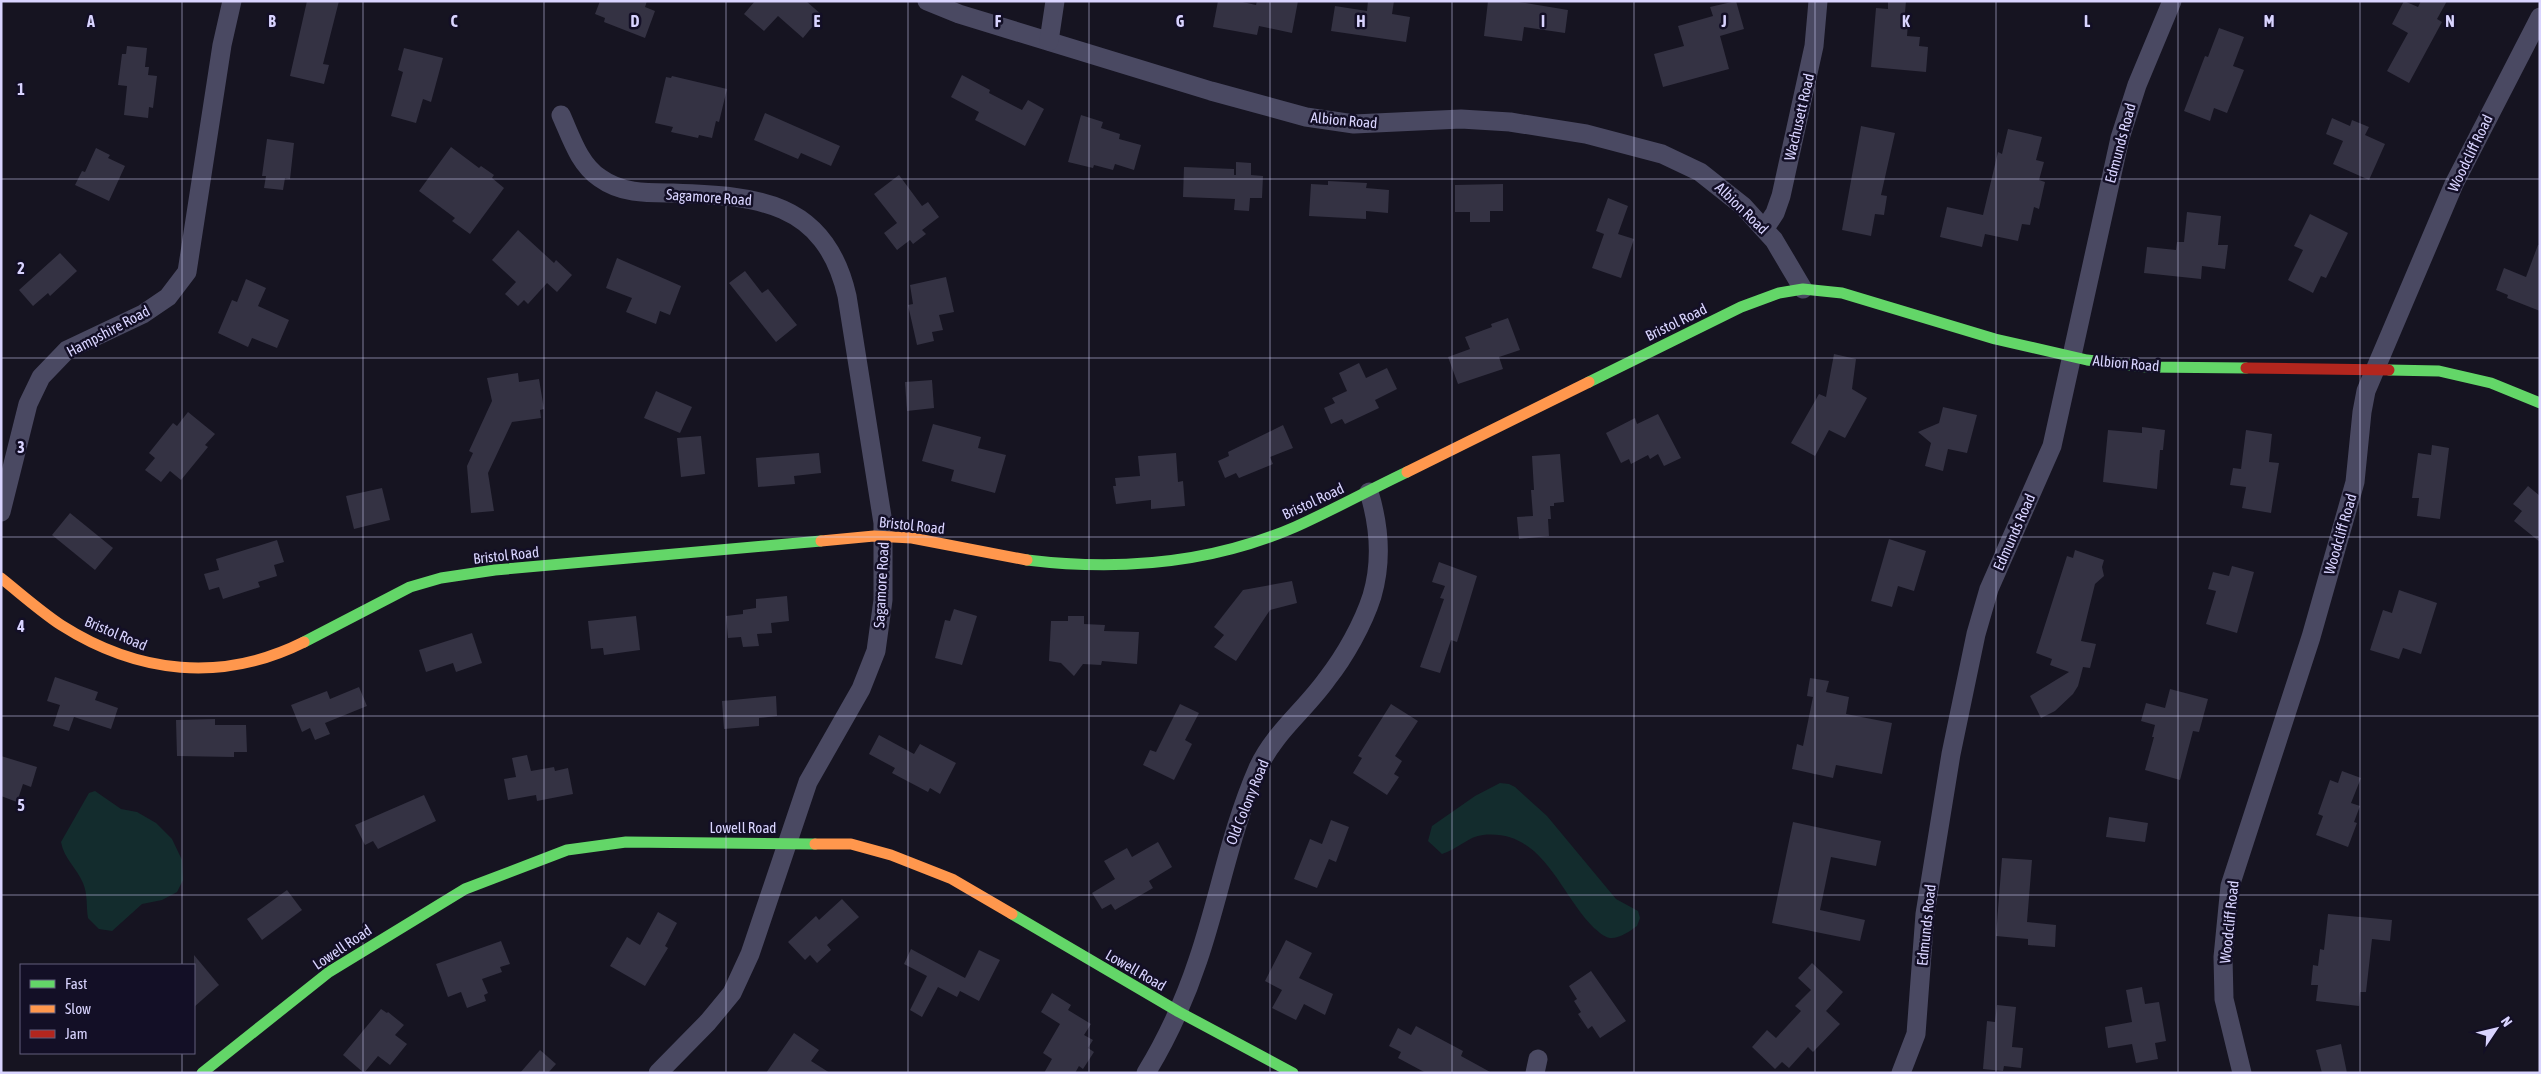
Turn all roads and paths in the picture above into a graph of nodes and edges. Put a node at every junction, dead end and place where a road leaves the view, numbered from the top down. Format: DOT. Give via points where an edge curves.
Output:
graph roads {
  1 [pos="232,1"];
  2 [pos="927,1"];
  3 [pos="1056,1"];
  4 [pos="1818,1"];
  5 [pos="2172,1"];
  6 [pos="2540,17"];
  7 [pos="1049,41"];
  8 [pos="561,114"];
  9 [pos="1765,228"];
  10 [pos="1803,289"];
  11 [pos="2072,357"];
  12 [pos="2374,370"];
  13 [pos="2540,403"];
  14 [pos="1369,492"];
  15 [pos="1,512"];
  16 [pos="884,535"];
  17 [pos="1,578"];
  18 [pos="789,843"];
  19 [pos="1179,1012"];
  20 [pos="205,1072"];
  21 [pos="658,1073"];
  22 [pos="1146,1073"];
  23 [pos="1293,1073"];
  24 [pos="1901,1073"];
  25 [pos="2242,1073"];
  1 -- 15 [label="street, Hampshire Road" via="186,272 168,297 143,314 67,350 41,376 28,404"];
  2 -- 7 [label="street, Albion Road"];
  3 -- 7 [label="street"];
  4 -- 9 [label="street, Wachusett Road" via="1814,46 1781,196"];
  5 -- 11 [label="street, Edmunds Road" via="2137,85 2120,138"];
  6 -- 12 [label="street, Woodcliff Road" via="2454,184"];
  7 -- 9 [label="street, Albion Road" via="1211,92 1318,120 1354,124 1495,120 1567,130 1626,144 1672,158 1700,172"];
  8 -- 16 [label="street, Sagamore Road" via="582,158 592,172 607,183 629,191 760,200 796,217 826,245 837,264 847,296"];
  9 -- 10 [label="street, Albion Road" via="1783,252"];
  10 -- 11 [label="street, Albion Road" via="1846,295"];
  10 -- 14 [label="street, Bristol Road" via="1775,294 1741,307"];
  11 -- 12 [label="street, Albion Road" via="2133,366"];
  11 -- 24 [label="street, Edmunds Road" via="2052,446 1989,589 1976,634 1951,754 1925,914 1916,1034"];
  12 -- 13 [label="street, Albion Road" via="2427,370 2463,375 2507,388"];
  12 -- 25 [label="street, Woodcliff Road" via="2363,406 2352,491 2311,637 2230,886 2223,957 2224,999"];
  14 -- 16 [label="street, Bristol Road" via="1257,542 1207,556 1151,564 1057,563 928,539"];
  14 -- 19 [label="street, Old Colony Road" via="1378,537 1372,597 1327,679 1277,735 1259,766 1234,829 1199,959"];
  16 -- 17 [label="street, Bristol Road" via="496,570 440,578 387,596 319,635 280,653 240,666 188,668 148,662 68,629"];
  16 -- 18 [label="street, Sagamore Road" via="882,612 872,664 808,782"];
  18 -- 19 [label="street, Lowell Road" via="851,844 891,855 952,879"];
  18 -- 20 [label="street, Lowell Road" via="626,842 567,850 465,889 329,972"];
  18 -- 21 [label="street, Sagamore Road" via="750,954 732,994"];
  19 -- 22 [label="street, Old Colony Road"];
  19 -- 23 [label="street, Lowell Road"];
}
